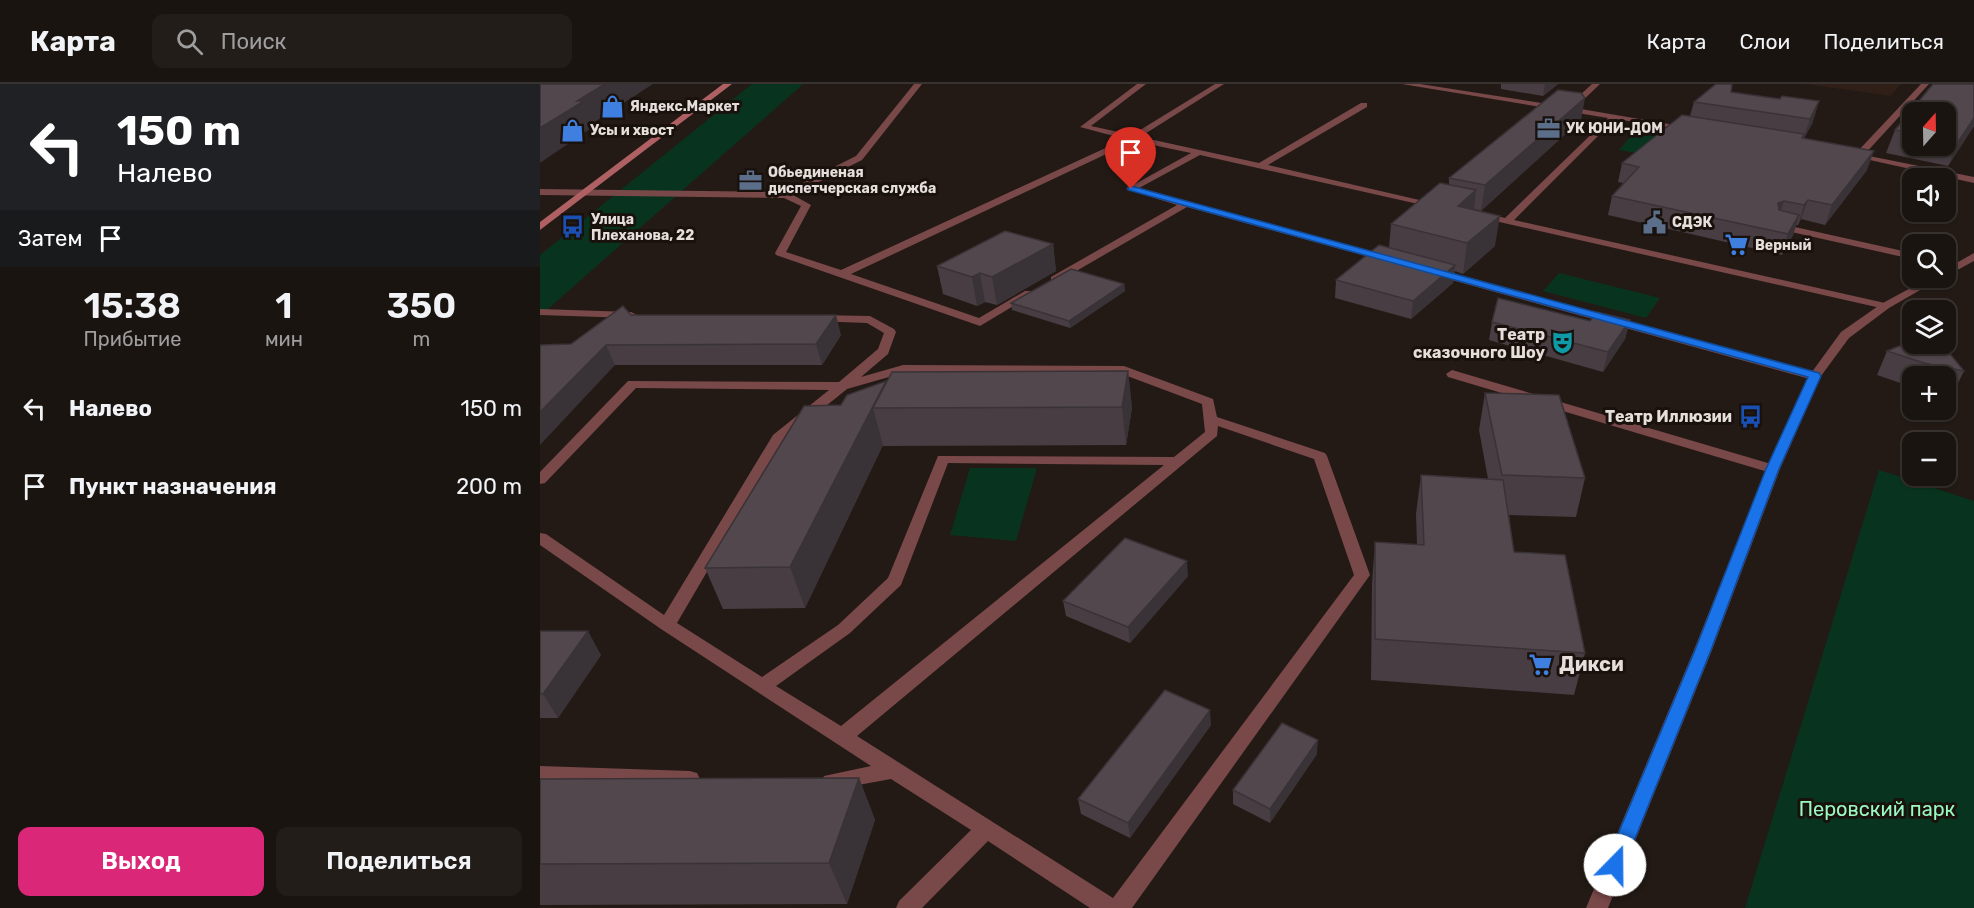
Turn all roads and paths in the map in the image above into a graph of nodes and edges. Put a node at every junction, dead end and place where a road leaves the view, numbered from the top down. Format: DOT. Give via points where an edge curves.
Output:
graph roads {
  1 [pos="728,84"];
  2 [pos="918,84"];
  3 [pos="1142,84"];
  4 [pos="1220,84"];
  5 [pos="1406,84"];
  6 [pos="1477,84"];
  7 [pos="1596,84"];
  8 [pos="1925,84"];
  9 [pos="1466,92"];
  10 [pos="1364,105"];
  11 [pos="1569,109"];
  12 [pos="1614,116"];
  13 [pos="1695,129"];
  14 [pos="1133,138"];
  15 [pos="1200,152"];
  16 [pos="1846,154"];
  17 [pos="1858,156"];
  18 [pos="1260,166"];
  19 [pos="1974,180"];
  20 [pos="587,191"];
  21 [pos="540,192"];
  22 [pos="786,195"];
  23 [pos="1185,204"];
  24 [pos="1451,209"];
  25 [pos="1474,214"];
  26 [pos="1507,221"];
  27 [pos="1777,226"];
  28 [pos="540,227"];
  29 [pos="1902,254"];
  30 [pos="1974,256"];
  31 [pos="1401,263"];
  32 [pos="1956,265"];
  33 [pos="1959,266"];
  34 [pos="1956,268"];
  35 [pos="1424,269"];
  36 [pos="842,274"];
  37 [pos="1918,288"];
  38 [pos="1885,306"];
  39 [pos="540,312"];
  40 [pos="647,315"];
  41 [pos="800,319"];
  42 [pos="1452,374"];
  43 [pos="1815,376"];
  44 [pos="842,386"];
  45 [pos="1210,419"];
  46 [pos="1178,461"];
  47 [pos="1773,469"];
  48 [pos="540,480"];
  49 [pos="540,538"];
  50 [pos="666,625"];
  51 [pos="762,686"];
  52 [pos="843,738"];
  53 [pos="893,770"];
  54 [pos="540,774"];
  55 [pos="704,780"];
  56 [pos="810,784"];
  57 [pos="986,829"];
  58 [pos="908,908"];
  59 [pos="1110,908"];
  60 [pos="1119,908"];
  61 [pos="1597,908"];
  1 -- 20 [label="street"];
  2 -- 22 [label="street" via="859,158"];
  3 -- 14 [label="street" via="1084,127"];
  4 -- 14 [label="street"];
  5 -- 9 [label="street"];
  6 -- 9 [label="street"];
  7 -- 11 [label="street"];
  8 -- 17 [label="street"];
  9 -- 11 [label="street"];
  10 -- 18 [label="street"];
  11 -- 12 [label="street"];
  12 -- 13 [label="street"];
  12 -- 26 [label="street"];
  14 -- 15 [label="street"];
  14 -- 36 [label="street"];
  15 -- 18 [label="street"];
  15 -- 23 [label="street" via="1131,189"];
  16 -- 17 [label="street"];
  17 -- 19 [label="street"];
  18 -- 24 [label="street"];
  20 -- 21 [label="street"];
  20 -- 22 [label="street"];
  20 -- 28 [label="street"];
  22 -- 36 [label="street" via="806,204 780,253"];
  23 -- 31 [label="street"];
  23 -- 36 [label="street" via="980,322"];
  25 -- 26 [label="street"];
  26 -- 38 [label="street"];
  27 -- 29 [label="street"];
  30 -- 33 [label="street"];
  32 -- 33 [label="street"];
  33 -- 34 [label="street"];
  35 -- 43 [label="street"];
  37 -- 38 [label="street"];
  38 -- 43 [label="street" via="1845,335"];
  39 -- 40 [label="street"];
  41 -- 44 [label="street" via="870,320 890,332 884,351"];
  42 -- 47 [label="street"];
  43 -- 47 [label="street"];
  44 -- 45 [label="street" via="903,369 1124,370 1208,402"];
  44 -- 48 [label="street" via="633,384"];
  44 -- 50 [label="street" via="778,438"];
  45 -- 46 [label="street" via="1212,434"];
  45 -- 60 [label="street" via="1320,456 1362,575"];
  46 -- 51 [label="street" via="943,459 895,581 844,629"];
  46 -- 52 [label="street"];
  47 -- 61 [label="street"];
  49 -- 50 [label="street"];
  50 -- 51 [label="street"];
  51 -- 52 [label="street"];
  52 -- 53 [label="street"];
  53 -- 56 [label="street"];
  53 -- 57 [label="street"];
  54 -- 55 [label="street"];
  57 -- 58 [label="street"];
  57 -- 59 [label="street"];
}
